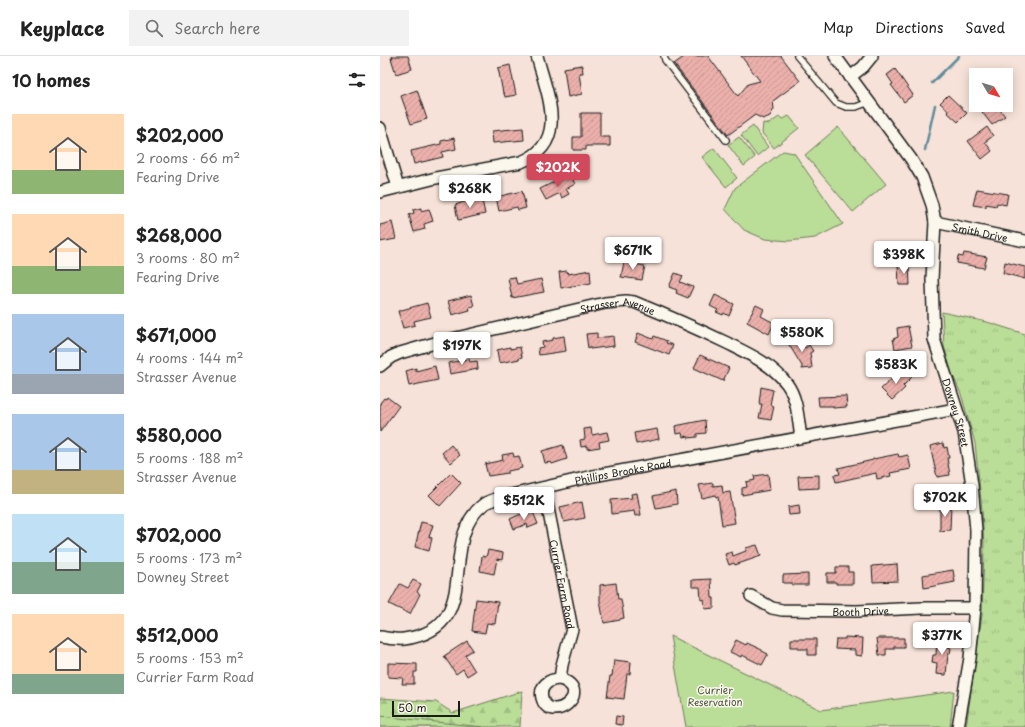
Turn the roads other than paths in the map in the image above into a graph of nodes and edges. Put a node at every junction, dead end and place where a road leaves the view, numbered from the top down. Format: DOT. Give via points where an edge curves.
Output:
graph roads {
  1 [pos="537,56"];
  2 [pos="664,56"];
  3 [pos="797,56"];
  4 [pos="835,56"];
  5 [pos="872,56"];
  6 [pos="850,77"];
  7 [pos="869,102"];
  8 [pos="380,128"];
  9 [pos="726,140"];
  10 [pos="398,187"];
  11 [pos="380,192"];
  12 [pos="935,222"];
  13 [pos="1025,241"];
  14 [pos="380,366"];
  15 [pos="956,409"];
  16 [pos="801,438"];
  17 [pos="544,488"];
  18 [pos="751,596"];
  19 [pos="975,608"];
  20 [pos="380,637"];
  21 [pos="560,679"];
  22 [pos="958,727"];
  1 -- 10 [label="street" via="552,124 542,149 532,158 521,162"];
  2 -- 9 [label="lane"];
  3 -- 7 [label="lane" via="836,103 856,107"];
  4 -- 6 [label="street, Downey Street"];
  5 -- 6 [label="street"];
  6 -- 7 [label="street, Downey Street"];
  7 -- 12 [label="street, Downey Street" via="921,175"];
  8 -- 10 [label="street"];
  10 -- 11 [label="street"];
  12 -- 13 [label="street, Smith Drive"];
  12 -- 15 [label="street, Downey Street" via="932,279 934,339"];
  14 -- 16 [label="street, Strasser Avenue" via="400,353 435,343 605,303 634,302 689,325 759,359 770,367 788,385 793,396"];
  15 -- 16 [label="street, Phillips Brooks Road"];
  15 -- 19 [label="street, Downey Street" via="964,432 972,485 976,530"];
  16 -- 17 [label="street, Phillips Brooks Road" via="593,476"];
  17 -- 20 [label="street, Phillips Brooks Road" via="484,503 474,514 461,546 452,606 438,626 424,634 403,639"];
  17 -- 21 [label="street, Currier Farm Road" via="572,629"];
  18 -- 19 [label="street, Booth Drive" via="772,608 782,610"];
  19 -- 22 [label="street, Downey Street" via="970,658"];
}
